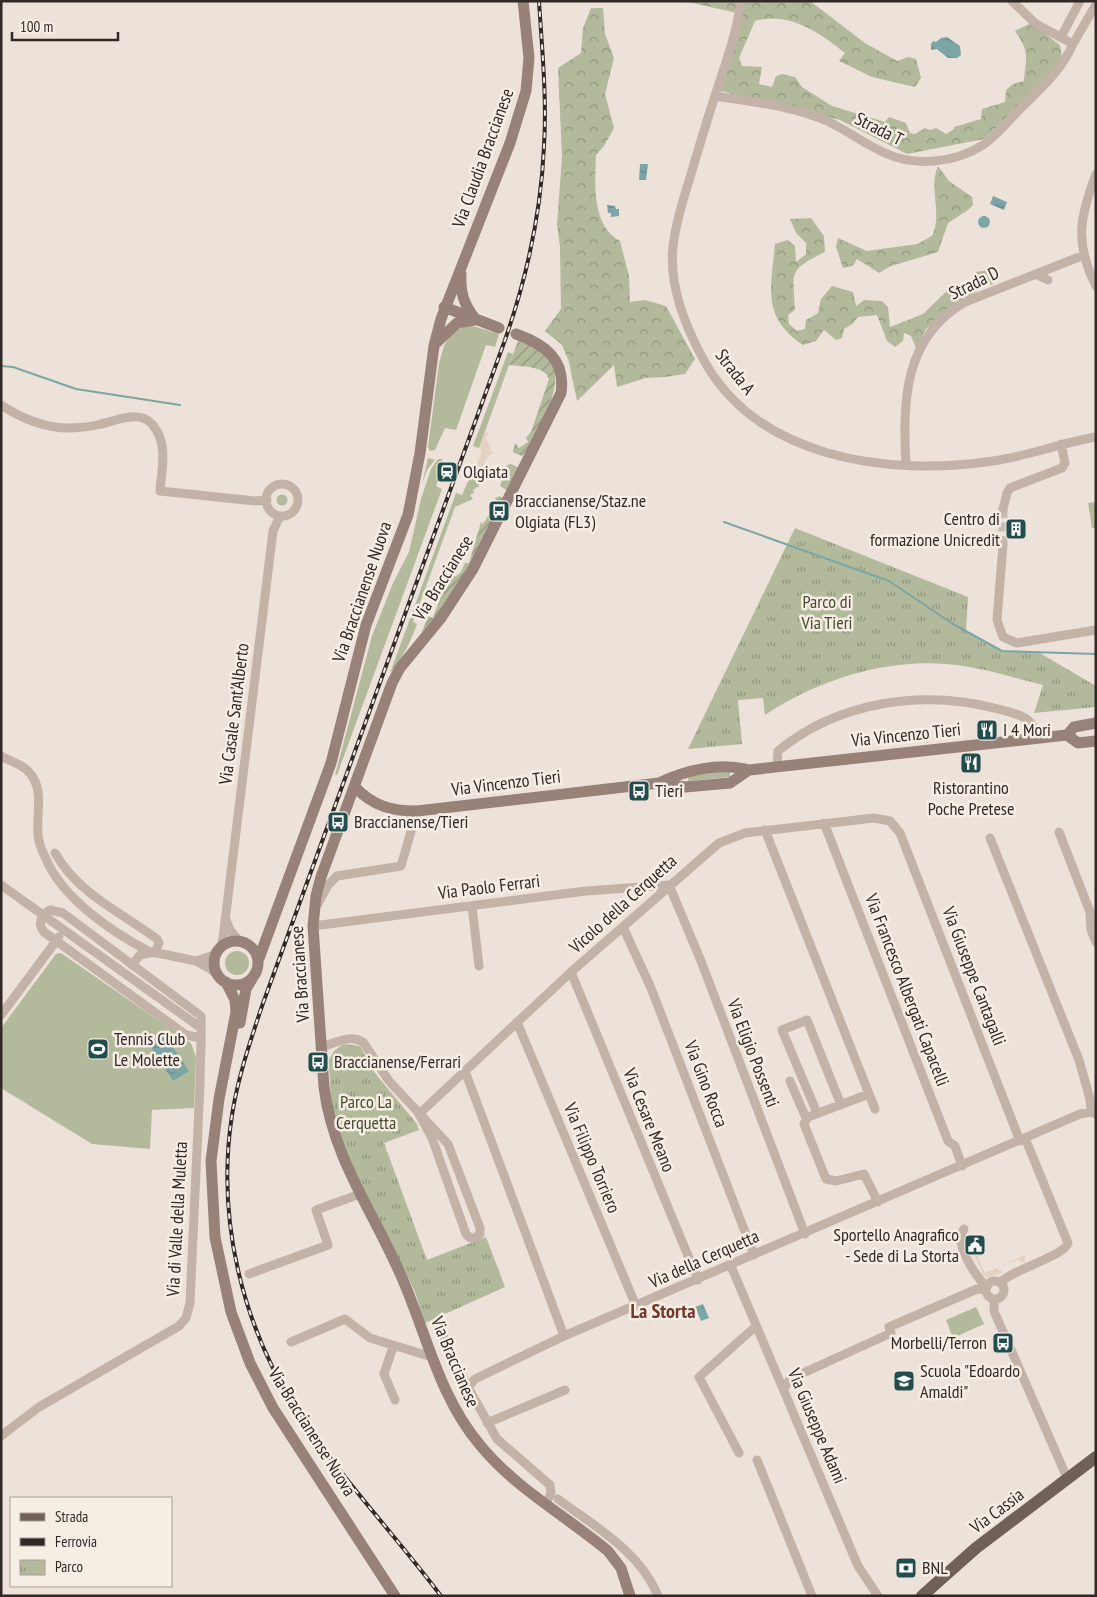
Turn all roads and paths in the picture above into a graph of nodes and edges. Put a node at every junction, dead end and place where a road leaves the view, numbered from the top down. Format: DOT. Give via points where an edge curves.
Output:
graph roads {
  1 [pos="522,1"];
  2 [pos="741,1"];
  3 [pos="1012,1"];
  4 [pos="1080,1"];
  5 [pos="1094,5"];
  6 [pos="1061,37"];
  7 [pos="1073,44"];
  8 [pos="715,96"];
  9 [pos="1095,176"];
  10 [pos="1084,256"];
  11 [pos="462,265"];
  12 [pos="1035,274"];
  13 [pos="1048,280"];
  14 [pos="1096,286"];
  15 [pos="444,307"];
  16 [pos="476,320"];
  17 [pos="499,328"];
  18 [pos="516,334"];
  19 [pos="434,346"];
  20 [pos="1,405"];
  21 [pos="1096,437"];
  22 [pos="1062,444"];
  23 [pos="906,464"];
  24 [pos="267,500"];
  25 [pos="1003,509"];
  26 [pos="280,516"];
  27 [pos="1003,544"];
  28 [pos="1096,630"];
  29 [pos="1096,723"];
  30 [pos="1078,726"];
  31 [pos="1067,735"];
  32 [pos="1037,738"];
  33 [pos="1096,741"];
  34 [pos="1080,742"];
  35 [pos="1,756"];
  36 [pos="731,766"];
  37 [pos="777,766"];
  38 [pos="749,770"];
  39 [pos="687,772"];
  40 [pos="658,783"];
  41 [pos="730,783"];
  42 [pos="354,787"];
  43 [pos="686,787"];
  44 [pos="417,811"];
  45 [pos="824,823"];
  46 [pos="894,824"];
  47 [pos="765,830"];
  48 [pos="1059,832"];
  49 [pos="990,838"];
  50 [pos="55,853"];
  51 [pos="669,884"];
  52 [pos="1,885"];
  53 [pos="472,906"];
  54 [pos="314,912"];
  55 [pos="42,916"];
  56 [pos="226,918"];
  57 [pos="313,926"];
  58 [pos="623,927"];
  59 [pos="269,929"];
  60 [pos="63,931"];
  61 [pos="56,941"];
  62 [pos="242,942"];
  63 [pos="1096,942"];
  64 [pos="219,950"];
  65 [pos="152,953"];
  66 [pos="196,961"];
  67 [pos="258,961"];
  68 [pos="132,964"];
  69 [pos="479,966"];
  70 [pos="571,972"];
  71 [pos="252,978"];
  72 [pos="222,979"];
  73 [pos="192,1009"];
  74 [pos="1,1015"];
  75 [pos="186,1018"];
  76 [pos="517,1022"];
  77 [pos="178,1029"];
  78 [pos="201,1033"];
  79 [pos="186,1035"];
  80 [pos="322,1047"];
  81 [pos="201,1052"];
  82 [pos="226,1068"];
  83 [pos="465,1071"];
  84 [pos="790,1081"];
  85 [pos="869,1094"];
  86 [pos="840,1104"];
  87 [pos="875,1109"];
  88 [pos="1094,1111"];
  89 [pos="817,1113"];
  90 [pos="419,1114"];
  91 [pos="806,1118"];
  92 [pos="1022,1140"];
  93 [pos="962,1166"];
  94 [pos="360,1194"];
  95 [pos="878,1202"];
  96 [pos="964,1230"];
  97 [pos="805,1234"];
  98 [pos="754,1255"];
  99 [pos="732,1266"];
  100 [pos="249,1274"];
  101 [pos="698,1280"];
  102 [pos="1000,1283"];
  103 [pos="986,1288"];
  104 [pos="994,1300"];
  105 [pos="636,1306"];
  106 [pos="439,1323"];
  107 [pos="756,1326"];
  108 [pos="564,1336"];
  109 [pos="291,1342"];
  110 [pos="393,1347"];
  111 [pos="432,1357"];
  112 [pos="468,1387"];
  113 [pos="784,1389"];
  114 [pos="565,1390"];
  115 [pos="395,1400"];
  116 [pos="487,1423"];
  117 [pos="1,1436"];
  118 [pos="739,1453"];
  119 [pos="1096,1457"];
  120 [pos="757,1460"];
  121 [pos="1068,1480"];
  122 [pos="552,1501"];
  123 [pos="927,1594"];
  124 [pos="395,1596"];
  125 [pos="628,1596"];
  126 [pos="658,1596"];
  127 [pos="812,1596"];
  128 [pos="878,1596"];
  1 -- 11 [label="street, Via Claudia Braccianese" via="529,58 526,92 510,143"];
  2 -- 8 [label="street, Strada A"];
  3 -- 6 [label="street" via="1030,19"];
  4 -- 6 [label="street"];
  5 -- 7 [label="street, Strada T"];
  6 -- 7 [label="street"];
  7 -- 8 [label="street, Strada T" via="1055,75 990,140 971,152 937,160 902,159 811,116"];
  8 -- 23 [label="street, Strada A" via="679,214 672,251 681,308 703,359 740,407 784,436 852,459"];
  9 -- 10 [label="street" via="1081,222"];
  10 -- 12 [label="street, Strada D"];
  10 -- 14 [label="street"];
  11 -- 15 [label="street"];
  11 -- 16 [label="street" via="460,290 463,301"];
  12 -- 13 [label="street"];
  12 -- 23 [label="street, Strada D" via="965,302 926,336 909,376 904,438"];
  15 -- 16 [label="street"];
  15 -- 19 [label="street"];
  16 -- 17 [label="street"];
  16 -- 19 [label="street" via="457,323"];
  18 -- 42 [label="street, Via Braccianese" via="539,343 556,360 562,377 560,397 473,569 396,676"];
  19 -- 59 [label="street, Via Braccianense Nuova" via="408,515 366,625 331,763"];
  20 -- 24 [label="street" via="25,419 58,427 96,425 126,416 141,418 153,427 161,440 160,492"];
  21 -- 22 [label="street, Strada A"];
  22 -- 23 [label="street, Strada A" via="990,461"];
  22 -- 25 [label="street" via="1065,463 1062,468 1010,488"];
  24 -- 26 [label="street" via="272,512"];
  24 -- 26 [label="street" via="270,490 280,484 295,490 297,506 290,514"];
  26 -- 56 [label="street, Via Casale Sant'Alberto" via="273,532"];
  27 -- 28 [label="street" via="997,620 1004,638 1017,644"];
  29 -- 30 [label="street"];
  30 -- 31 [label="street"];
  30 -- 34 [label="street"];
  31 -- 32 [label="street, Via Vincenzo Tieri"];
  31 -- 34 [label="street"];
  32 -- 37 [label="street, Via Vincenzo Tieri"];
  32 -- 37 [label="street" via="1029,720 986,706 951,700 884,703 838,716 803,733 778,751"];
  33 -- 34 [label="street"];
  35 -- 65 [label="street" via="32,776 39,796 40,846 62,886 114,932"];
  36 -- 38 [label="street, Via Vincenzo Tieri"];
  36 -- 39 [label="street, Via Vincenzo Tieri"];
  36 -- 41 [label="street" via="733,775"];
  37 -- 38 [label="street, Via Vincenzo Tieri"];
  38 -- 41 [label="street, Via Vincenzo Tieri"];
  39 -- 40 [label="street, Via Vincenzo Tieri"];
  39 -- 43 [label="street" via="684,778"];
  40 -- 43 [label="street, Via Vincenzo Tieri"];
  40 -- 44 [label="street, Via Vincenzo Tieri"];
  41 -- 43 [label="street, Via Vincenzo Tieri"];
  42 -- 44 [label="street, Via Vincenzo Tieri" via="383,807"];
  42 -- 54 [label="street, Via Braccianese" via="321,876"];
  44 -- 54 [label="street" via="401,866 337,876 328,885"];
  45 -- 46 [label="street, Vicolo della Cerquetta" via="874,818"];
  45 -- 47 [label="street, Vicolo della Cerquetta"];
  45 -- 93 [label="street, Via Francesco Albergati Capacelli" via="948,1141 955,1146"];
  46 -- 92 [label="street, Via Giuseppe Cantagalli"];
  47 -- 51 [label="street, Vicolo della Cerquetta" via="723,840"];
  47 -- 85 [label="street"];
  48 -- 63 [label="street" via="1090,912 1090,930"];
  49 -- 88 [label="street" via="1078,1060"];
  50 -- 65 [label="street" via="61,865 81,886 157,939 159,943"];
  51 -- 53 [label="street, Via Paolo Ferrari"];
  51 -- 58 [label="street, Vicolo della Cerquetta"];
  51 -- 97 [label="street, Via Eligio Possenti"];
  52 -- 55 [label="street"];
  53 -- 57 [label="street, Via Paolo Ferrari"];
  53 -- 69 [label="street"];
  54 -- 57 [label="street, Via Braccianese"];
  55 -- 60 [label="street"];
  55 -- 61 [label="street" via="42,930"];
  55 -- 68 [label="street" via="50,910 63,913"];
  56 -- 62 [label="street" via="230,930"];
  56 -- 64 [label="street, Via Casale Sant'Alberto"];
  57 -- 80 [label="street, Via Braccianese"];
  58 -- 70 [label="street, Vicolo della Cerquetta"];
  58 -- 98 [label="street, Via Gino Rocca" via="655,997"];
  59 -- 62 [label="street" via="259,939"];
  59 -- 67 [label="street, Via Braccianense Nuova"];
  60 -- 61 [label="street"];
  60 -- 75 [label="street"];
  61 -- 74 [label="street"];
  61 -- 77 [label="street"];
  62 -- 64 [label="street" via="230,942"];
  62 -- 67 [label="street" via="255,952"];
  64 -- 66 [label="street"];
  64 -- 72 [label="street" via="215,967"];
  65 -- 66 [label="street"];
  65 -- 68 [label="street" via="140,955"];
  66 -- 72 [label="street"];
  67 -- 71 [label="street"];
  68 -- 73 [label="street"];
  70 -- 76 [label="street, Vicolo della Cerquetta"];
  70 -- 101 [label="street, Via Cesare Meano"];
  71 -- 72 [label="street" via="240,984"];
  71 -- 82 [label="street, Via Braccianense Nuova" via="246,989 243,1014"];
  72 -- 82 [label="street, Via Braccianense Nuova" via="235,1000 236,1012"];
  73 -- 75 [label="street"];
  73 -- 78 [label="street" via="201,1016"];
  75 -- 77 [label="street"];
  75 -- 78 [label="street"];
  76 -- 83 [label="street, Vicolo della Cerquetta"];
  76 -- 105 [label="street, Via Filippo Torriero"];
  77 -- 79 [label="street"];
  78 -- 79 [label="street"];
  78 -- 81 [label="street, Via di Valle della Muletta"];
  79 -- 81 [label="street"];
  80 -- 90 [label="street" via="349,1038 360,1040 389,1081"];
  80 -- 94 [label="street, Via Braccianese" via="324,1087 331,1126"];
  81 -- 117 [label="street, Via di Valle della Muletta" via="190,1303 186,1318 174,1330 39,1407"];
  82 -- 124 [label="street, Via Braccianense Nuova" via="213,1138 211,1181 215,1237 231,1312 250,1363 274,1408"];
  83 -- 90 [label="street, Vicolo della Cerquetta"];
  83 -- 108 [label="street"];
  84 -- 91 [label="street"];
  85 -- 86 [label="street"];
  85 -- 87 [label="street"];
  86 -- 89 [label="street"];
  86 -- 89 [label="street" via="807,1020 782,1030"];
  88 -- 92 [label="street, Via della Cerquetta"];
  89 -- 91 [label="street"];
  90 -- 90 [label="street" via="430,1134 466,1234 475,1238 480,1234 480,1228 452,1152 441,1135"];
  91 -- 95 [label="street" via="804,1126 824,1177 833,1181 864,1174"];
  92 -- 93 [label="street, Via della Cerquetta"];
  92 -- 102 [label="street, Via Giuseppe Cantagalli" via="1068,1243 1062,1251 1017,1270"];
  93 -- 95 [label="street, Via della Cerquetta"];
  94 -- 100 [label="street" via="316,1210 328,1245"];
  94 -- 111 [label="street, Via Braccianese" via="405,1284"];
  95 -- 97 [label="street, Via della Cerquetta"];
  96 -- 103 [label="street" via="960,1242 975,1275"];
  97 -- 98 [label="street, Via della Cerquetta"];
  98 -- 99 [label="street, Via della Cerquetta"];
  99 -- 101 [label="street, Via della Cerquetta"];
  99 -- 107 [label="street, Via Giuseppe Adami"];
  101 -- 105 [label="street, Via della Cerquetta"];
  102 -- 103 [label="street" via="992,1282"];
  102 -- 104 [label="street" via="1004,1294"];
  103 -- 104 [label="street"];
  103 -- 113 [label="street" via="889,1327 891,1333 790,1379"];
  104 -- 121 [label="street" via="996,1316"];
  105 -- 108 [label="street, Via della Cerquetta"];
  106 -- 112 [label="street" via="448,1350"];
  107 -- 113 [label="street, Via Giuseppe Adami"];
  107 -- 118 [label="street" via="699,1376"];
  108 -- 112 [label="street, Via della Cerquetta" via="477,1378"];
  109 -- 110 [label="street" via="345,1319 370,1338"];
  110 -- 111 [label="street"];
  110 -- 115 [label="street" via="384,1374"];
  111 -- 122 [label="street, Via Braccianese" via="459,1416 478,1444 501,1468"];
  112 -- 116 [label="street"];
  113 -- 128 [label="street, Via Giuseppe Adami" via="858,1566"];
  114 -- 116 [label="street"];
  116 -- 122 [label="street" via="503,1445 547,1480"];
  119 -- 121 [label="main road, Via Cassia"];
  120 -- 127 [label="street"];
  121 -- 123 [label="main road, Via Cassia" via="976,1548"];
  122 -- 125 [label="street, Via Braccianese" via="608,1550 626,1582"];
  122 -- 126 [label="street" via="632,1554 647,1572"];
}
